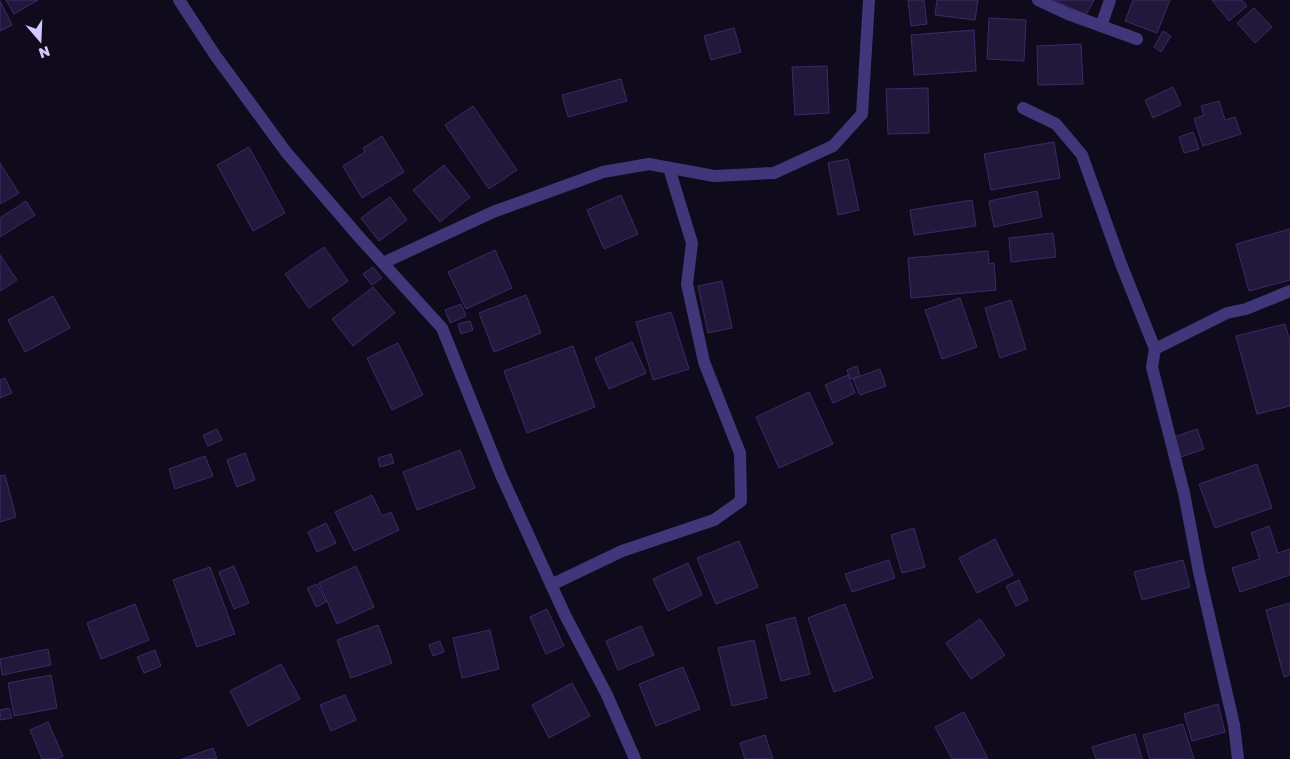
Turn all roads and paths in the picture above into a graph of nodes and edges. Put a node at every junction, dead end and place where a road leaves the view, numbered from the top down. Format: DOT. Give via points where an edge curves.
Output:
graph roads {
  1 [pos="179,0"];
  2 [pos="869,0"];
  3 [pos="1038,0"];
  4 [pos="1110,0"];
  5 [pos="1100,26"];
  6 [pos="1136,39"];
  7 [pos="1023,108"];
  8 [pos="669,168"];
  9 [pos="383,263"];
  10 [pos="1290,292"];
  11 [pos="1156,349"];
  12 [pos="551,585"];
  13 [pos="635,759"];
  14 [pos="1238,759"];
  1 -- 9 [label="street" via="286,152"];
  2 -- 8 [label="street" via="862,114 833,146 774,173 714,176"];
  3 -- 5 [label="street"];
  4 -- 5 [label="street"];
  5 -- 6 [label="street"];
  7 -- 11 [label="street" via="1056,124 1082,155"];
  8 -- 9 [label="street" via="649,164 603,172 493,212"];
  8 -- 12 [label="street" via="692,243 687,284 704,362 740,453 741,501 714,520 622,551"];
  9 -- 12 [label="street" via="442,328 501,475"];
  10 -- 11 [label="street" via="1227,313"];
  11 -- 14 [label="street" via="1152,367 1184,493 1234,724"];
  12 -- 13 [label="street" via="607,695"];
}
